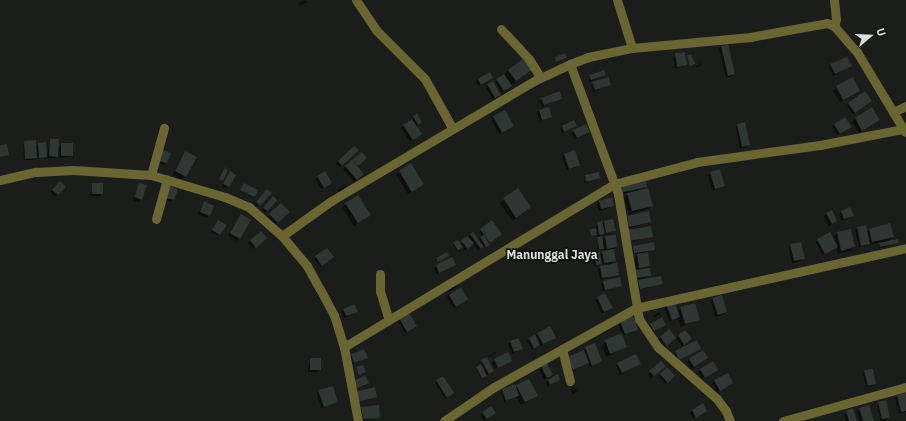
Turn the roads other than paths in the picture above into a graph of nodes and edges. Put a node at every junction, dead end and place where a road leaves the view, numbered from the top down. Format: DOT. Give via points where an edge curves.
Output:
graph roads {
  1 [pos="356,0"];
  2 [pos="617,0"];
  3 [pos="834,0"];
  4 [pos="834,26"];
  5 [pos="501,29"];
  6 [pos="632,48"];
  7 [pos="570,64"];
  8 [pos="541,78"];
  9 [pos="906,106"];
  10 [pos="892,112"];
  11 [pos="164,128"];
  12 [pos="453,129"];
  13 [pos="904,131"];
  14 [pos="151,175"];
  15 [pos="167,179"];
  16 [pos="0,180"];
  17 [pos="614,184"];
  18 [pos="156,219"];
  19 [pos="282,236"];
  20 [pos="906,248"];
  21 [pos="380,274"];
  22 [pos="636,308"];
  23 [pos="389,320"];
  24 [pos="344,347"];
  25 [pos="562,349"];
  26 [pos="570,381"];
  27 [pos="906,387"];
  28 [pos="358,421"];
  29 [pos="444,421"];
  30 [pos="730,421"];
  31 [pos="783,421"];
  1 -- 12 [label="street" via="376,30 425,79"];
  2 -- 6 [label="street"];
  3 -- 4 [label="street"];
  4 -- 6 [label="street" via="826,24 750,37"];
  4 -- 10 [label="street" via="856,52"];
  5 -- 8 [label="street" via="529,59"];
  6 -- 7 [label="street" via="588,57"];
  7 -- 8 [label="street"];
  7 -- 17 [label="street"];
  8 -- 12 [label="street"];
  9 -- 10 [label="street"];
  10 -- 13 [label="street"];
  11 -- 14 [label="street"];
  12 -- 19 [label="street" via="331,201"];
  13 -- 17 [label="street" via="697,162"];
  14 -- 15 [label="street"];
  14 -- 16 [label="street" via="73,170 36,172"];
  15 -- 18 [label="street"];
  15 -- 19 [label="street" via="240,203"];
  17 -- 22 [label="street" via="625,234"];
  17 -- 23 [label="street"];
  19 -- 24 [label="street" via="307,266 320,289 334,315"];
  20 -- 22 [label="street"];
  21 -- 23 [label="street" via="380,291"];
  22 -- 25 [label="street"];
  22 -- 30 [label="street" via="646,332 658,347 717,399"];
  23 -- 24 [label="street"];
  24 -- 28 [label="street"];
  25 -- 26 [label="street"];
  25 -- 29 [label="street" via="494,387"];
  27 -- 31 [label="street"];
}
